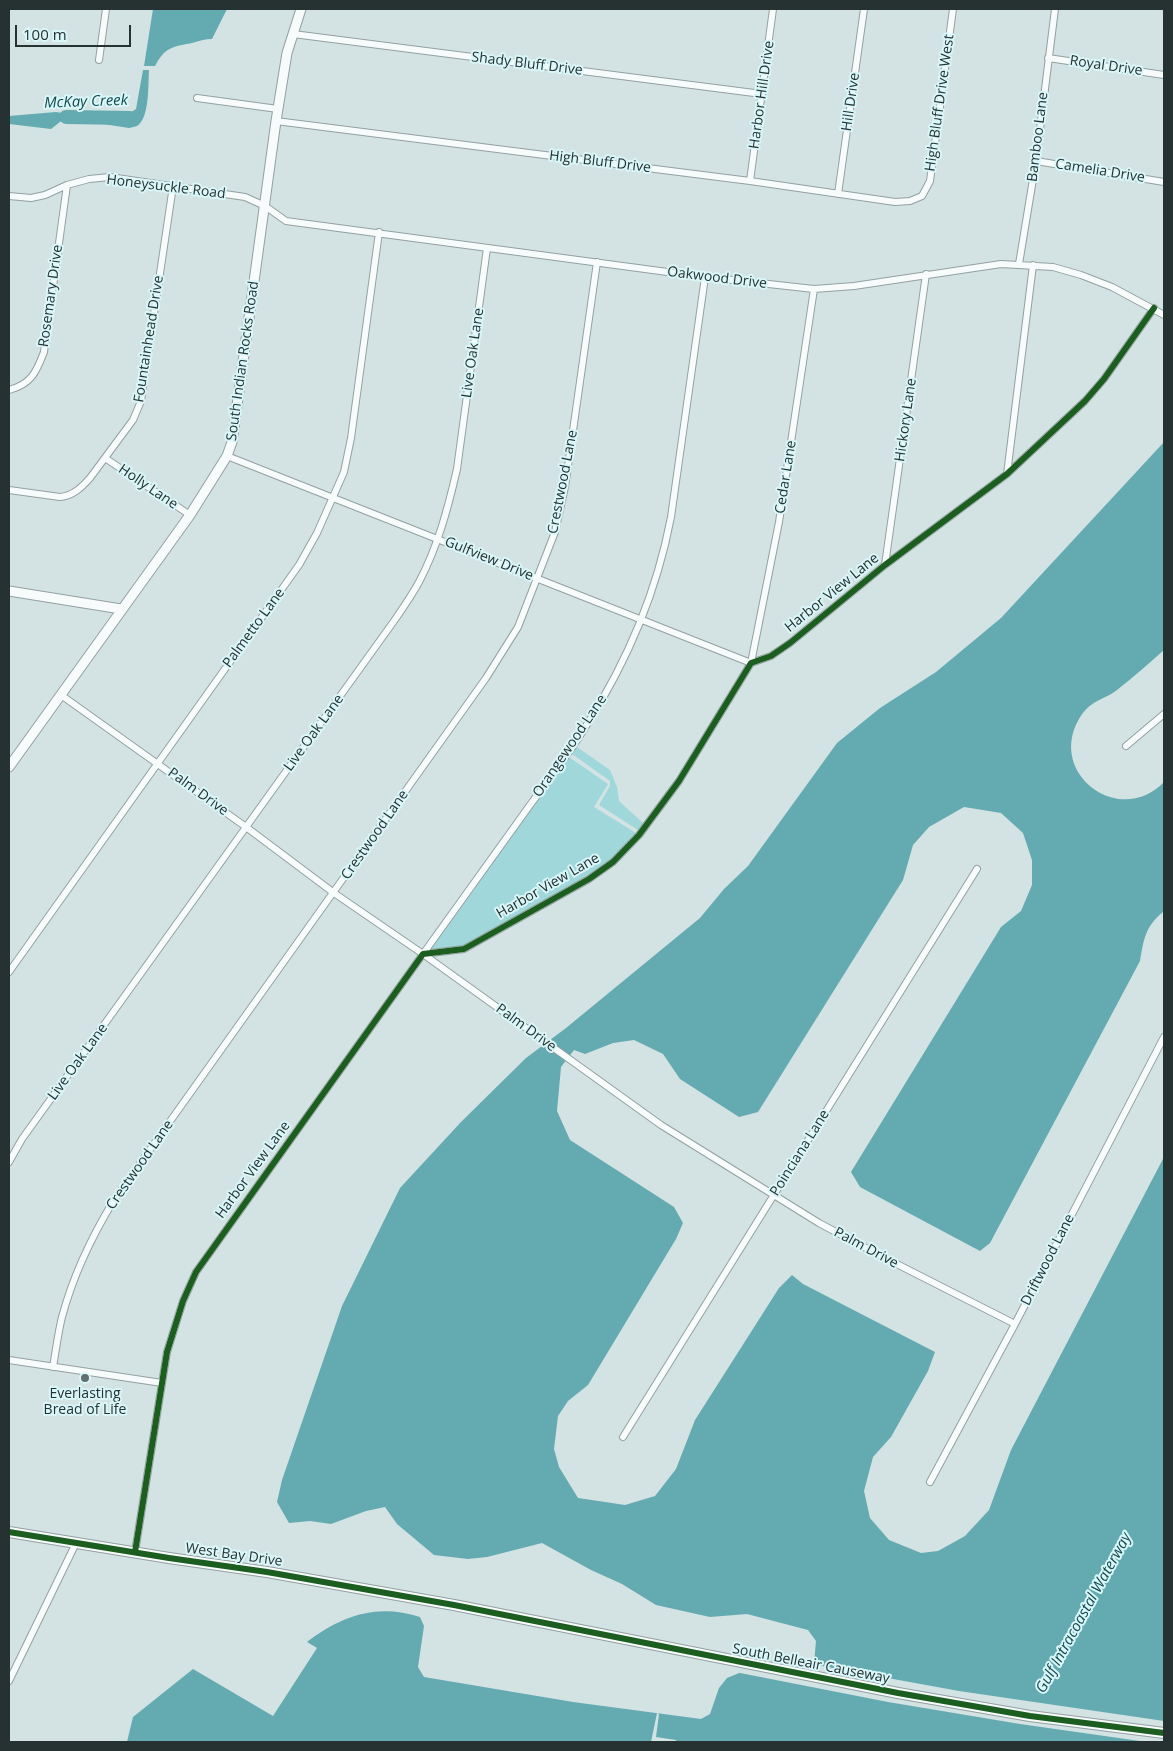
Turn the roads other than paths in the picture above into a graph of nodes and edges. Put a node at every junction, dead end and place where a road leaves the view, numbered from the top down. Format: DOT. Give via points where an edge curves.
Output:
graph roads {
  1 [pos="106,9"];
  2 [pos="301,9"];
  3 [pos="773,9"];
  4 [pos="864,9"];
  5 [pos="953,9"];
  6 [pos="1055,9"];
  7 [pos="293,34"];
  8 [pos="1048,58"];
  9 [pos="99,60"];
  10 [pos="1164,75"];
  11 [pos="762,94"];
  12 [pos="197,98"];
  13 [pos="278,108"];
  14 [pos="276,121"];
  15 [pos="1036,161"];
  16 [pos="750,181"];
  17 [pos="1164,182"];
  18 [pos="67,184"];
  19 [pos="173,186"];
  20 [pos="838,194"];
  21 [pos="9,196"];
  22 [pos="922,196"];
  23 [pos="265,206"];
  24 [pos="379,232"];
  25 [pos="487,248"];
  26 [pos="597,262"];
  27 [pos="1019,264"];
  28 [pos="1033,266"];
  29 [pos="926,274"];
  30 [pos="705,277"];
  31 [pos="814,289"];
  32 [pos="1154,308"];
  33 [pos="1164,315"];
  34 [pos="9,390"];
  35 [pos="227,456"];
  36 [pos="105,458"];
  37 [pos="1007,474"];
  38 [pos="9,490"];
  39 [pos="334,498"];
  40 [pos="190,515"];
  41 [pos="438,539"];
  42 [pos="885,565"];
  43 [pos="538,578"];
  44 [pos="9,591"];
  45 [pos="121,609"];
  46 [pos="641,619"];
  47 [pos="751,663"];
  48 [pos="61,695"];
  49 [pos="1164,714"];
  50 [pos="1126,746"];
  51 [pos="157,763"];
  52 [pos="9,767"];
  53 [pos="246,827"];
  54 [pos="977,869"];
  55 [pos="334,893"];
  56 [pos="423,954"];
  57 [pos="9,972"];
  58 [pos="1164,1037"];
  59 [pos="9,1162"];
  60 [pos="774,1195"];
  61 [pos="1015,1324"];
  62 [pos="9,1360"];
  63 [pos="53,1367"];
  64 [pos="162,1383"];
  65 [pos="623,1437"];
  66 [pos="930,1482"];
  67 [pos="9,1532"];
  68 [pos="76,1543"];
  69 [pos="136,1552"];
  70 [pos="454,1605"];
  71 [pos="9,1681"];
  72 [pos="1164,1733"];
  1 -- 9 [label="street"];
  2 -- 7 [label="street, South Indian Rocks Road"];
  3 -- 11 [label="street, Harbor Hill Drive"];
  4 -- 20 [label="street, Hill Drive"];
  5 -- 22 [label="street, High Bluff Drive West" via="930,181"];
  6 -- 8 [label="street, Bamboo Lane"];
  7 -- 11 [label="street, Shady Bluff Drive"];
  7 -- 13 [label="street, South Indian Rocks Road"];
  8 -- 10 [label="street, Royal Drive"];
  8 -- 15 [label="street, Bamboo Lane"];
  11 -- 16 [label="street, Harbor Hill Drive"];
  12 -- 13 [label="street"];
  13 -- 14 [label="street, South Indian Rocks Road"];
  14 -- 16 [label="street, High Bluff Drive"];
  14 -- 23 [label="street, South Indian Rocks Road"];
  15 -- 17 [label="street, Camelia Drive"];
  15 -- 27 [label="street, Bamboo Lane"];
  16 -- 20 [label="street, High Bluff Drive"];
  18 -- 19 [label="street, Honeysuckle Road" via="110,177"];
  18 -- 21 [label="street, Honeysuckle Road" via="31,198"];
  18 -- 34 [label="street, Rosemary Drive" via="44,352 31,378 23,386"];
  19 -- 23 [label="street, Honeysuckle Road" via="245,198"];
  19 -- 36 [label="street, Fountainhead Drive" via="142,401 133,420"];
  20 -- 22 [label="street, High Bluff Drive" via="895,202"];
  23 -- 24 [label="street, Oakwood Drive" via="286,221"];
  23 -- 35 [label="street, South Indian Rocks Road" via="232,442"];
  24 -- 25 [label="street, Oakwood Drive"];
  24 -- 39 [label="street, Palmetto Lane" via="351,438 344,472"];
  25 -- 26 [label="street, Oakwood Drive"];
  25 -- 41 [label="street, Live Oak Lane" via="457,469"];
  26 -- 30 [label="street, Oakwood Drive"];
  26 -- 43 [label="street, Crestwood Lane" via="565,487 555,532"];
  27 -- 28 [label="street, Oakwood Drive"];
  27 -- 29 [label="street, Oakwood Drive"];
  28 -- 32 [label="street, Oakwood Drive" via="1053,267 1081,275"];
  28 -- 37 [label="street"];
  29 -- 31 [label="street, Oakwood Drive"];
  29 -- 42 [label="street, Hickory Lane"];
  30 -- 31 [label="street, Oakwood Drive"];
  30 -- 46 [label="street, Orangewood Lane" via="666,545"];
  31 -- 47 [label="street, Cedar Lane" via="779,522"];
  32 -- 33 [label="street, Oakwood Drive"];
  32 -- 37 [label="street, Harbor View Lane" via="1085,401"];
  35 -- 39 [label="street, Gulfview Drive"];
  35 -- 40 [label="street, South Indian Rocks Road"];
  36 -- 38 [label="street, Fountainhead Drive" via="84,485 68,496"];
  36 -- 40 [label="street, Holly Lane"];
  37 -- 42 [label="street, Harbor View Lane"];
  39 -- 41 [label="street, Gulfview Drive"];
  39 -- 51 [label="street, Palmetto Lane" via="299,565"];
  40 -- 45 [label="street, South Indian Rocks Road"];
  41 -- 43 [label="street, Gulfview Drive"];
  41 -- 53 [label="street, Live Oak Lane" via="419,582 394,621"];
  42 -- 47 [label="street, Harbor View Lane" via="790,643 771,656"];
  43 -- 46 [label="street, Gulfview Drive"];
  43 -- 55 [label="street, Crestwood Lane" via="518,627 486,678"];
  44 -- 45 [label="street"];
  45 -- 48 [label="street, South Indian Rocks Road"];
  46 -- 47 [label="street, Gulfview Drive"];
  46 -- 56 [label="street, Orangewood Lane" via="621,665 585,728"];
  47 -- 56 [label="street, Harbor View Lane" via="679,780 639,835 614,862 464,949"];
  48 -- 51 [label="street, Palm Drive"];
  48 -- 52 [label="street, South Indian Rocks Road"];
  49 -- 50 [label="street"];
  51 -- 53 [label="street, Palm Drive"];
  51 -- 57 [label="street, Palmetto Lane"];
  53 -- 55 [label="street, Palm Drive"];
  53 -- 59 [label="street, Live Oak Lane" via="22,1138"];
  54 -- 60 [label="street, Poinciana Lane"];
  55 -- 56 [label="street, Palm Drive"];
  55 -- 63 [label="street, Crestwood Lane" via="102,1220 75,1278 62,1317"];
  56 -- 60 [label="street, Palm Drive" via="661,1125"];
  56 -- 64 [label="street, Harbor View Lane" via="196,1272 174,1327"];
  58 -- 61 [label="street, Driftwood Lane"];
  60 -- 61 [label="street, Palm Drive" via="819,1223"];
  60 -- 65 [label="street, Poinciana Lane"];
  61 -- 66 [label="street, Driftwood Lane"];
  62 -- 63 [label="street"];
  63 -- 64 [label="street"];
  64 -- 69 [label="street, Harbor View Lane"];
  67 -- 68 [label="main road, West Bay Drive"];
  68 -- 69 [label="main road, West Bay Drive"];
  68 -- 71 [label="street"];
  69 -- 70 [label="main road, West Bay Drive"];
  70 -- 72 [label="main road, South Belleair Causeway" via="898,1694 1030,1716"];
}
